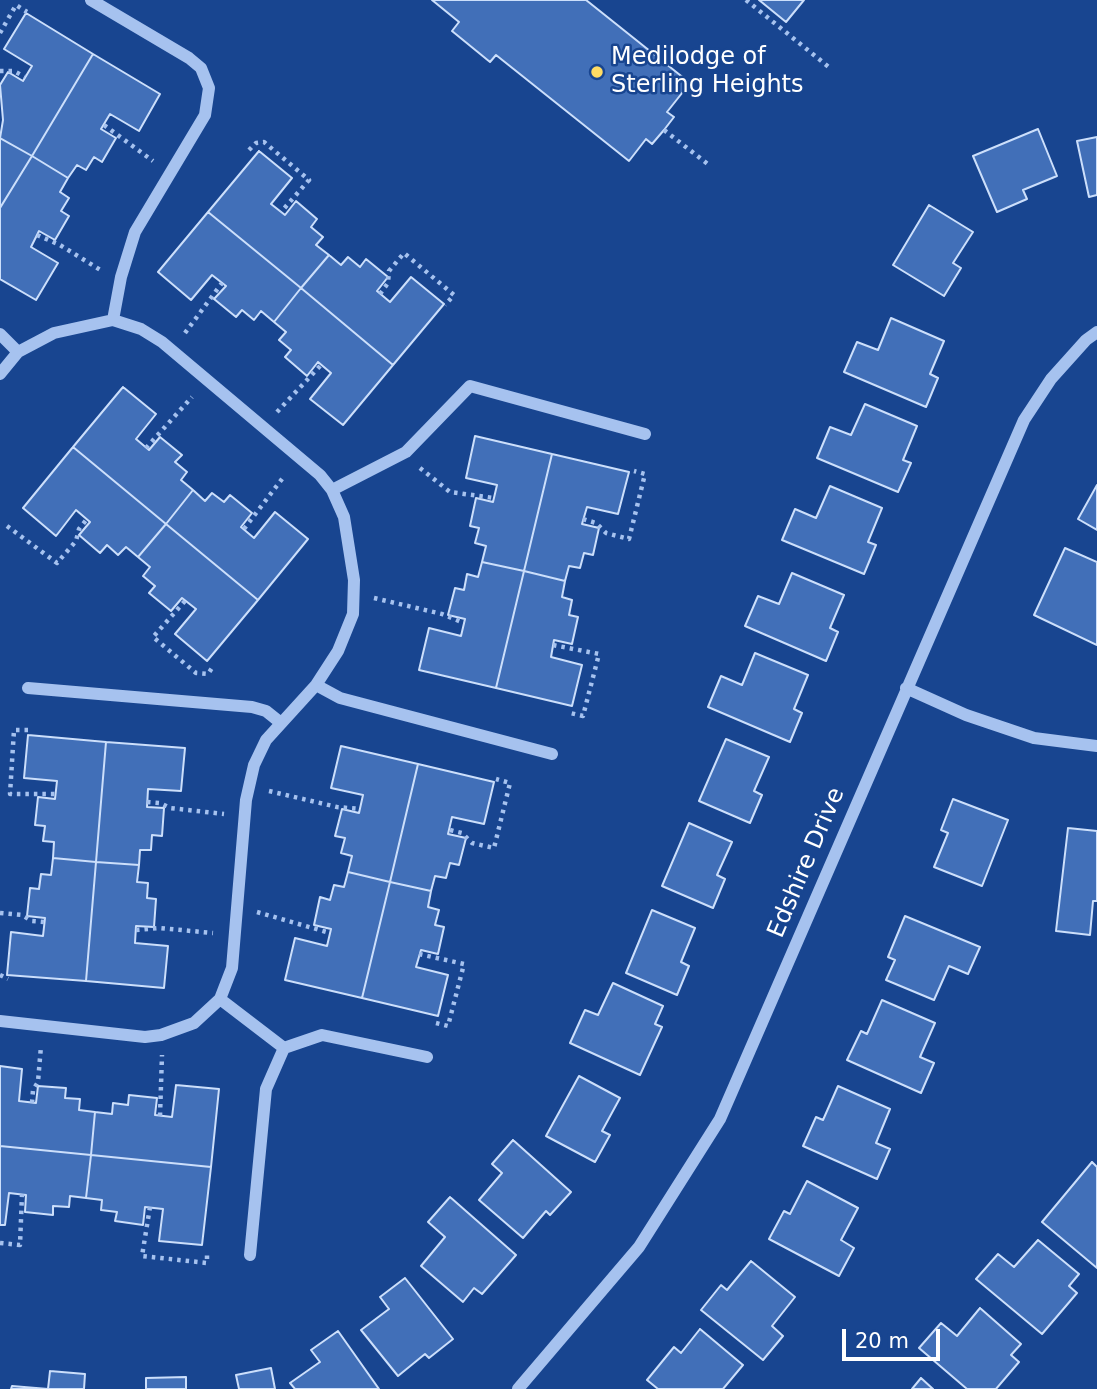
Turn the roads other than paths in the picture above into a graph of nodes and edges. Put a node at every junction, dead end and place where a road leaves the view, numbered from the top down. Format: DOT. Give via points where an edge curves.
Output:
graph roads {
  1 [pos="91,0"];
  2 [pos="113,320"];
  3 [pos="1097,332"];
  4 [pos="0,334"];
  5 [pos="18,352"];
  6 [pos="0,374"];
  7 [pos="645,434"];
  8 [pos="332,490"];
  9 [pos="316,685"];
  10 [pos="28,688"];
  11 [pos="906,688"];
  12 [pos="281,723"];
  13 [pos="1097,746"];
  14 [pos="552,754"];
  15 [pos="220,999"];
  16 [pos="0,1021"];
  17 [pos="284,1048"];
  18 [pos="427,1056"];
  19 [pos="250,1255"];
  20 [pos="519,1389"];
  1 -- 2 [label="street" via="189,58 201,68 209,88 205,115 135,232"];
  2 -- 5 [label="street" via="54,334"];
  2 -- 8 [label="street" via="162,342 307,461"];
  3 -- 11 [label="street, Edshire Drive" via="1051,379 1024,420"];
  4 -- 5 [label="street"];
  5 -- 6 [label="street"];
  7 -- 8 [label="street" via="470,386 407,452"];
  8 -- 9 [label="street" via="351,551 353,614 338,651"];
  9 -- 12 [label="street"];
  9 -- 14 [label="street" via="340,698"];
  10 -- 12 [label="street" via="252,707"];
  11 -- 13 [label="street" via="1034,738"];
  11 -- 20 [label="street, Edshire Drive" via="720,1119 639,1247"];
  12 -- 15 [label="street" via="260,750 249,785 232,968"];
  15 -- 16 [label="street" via="194,1023 161,1035"];
  15 -- 17 [label="street"];
  17 -- 18 [label="street" via="322,1035"];
  17 -- 19 [label="street" via="266,1090"];
}
